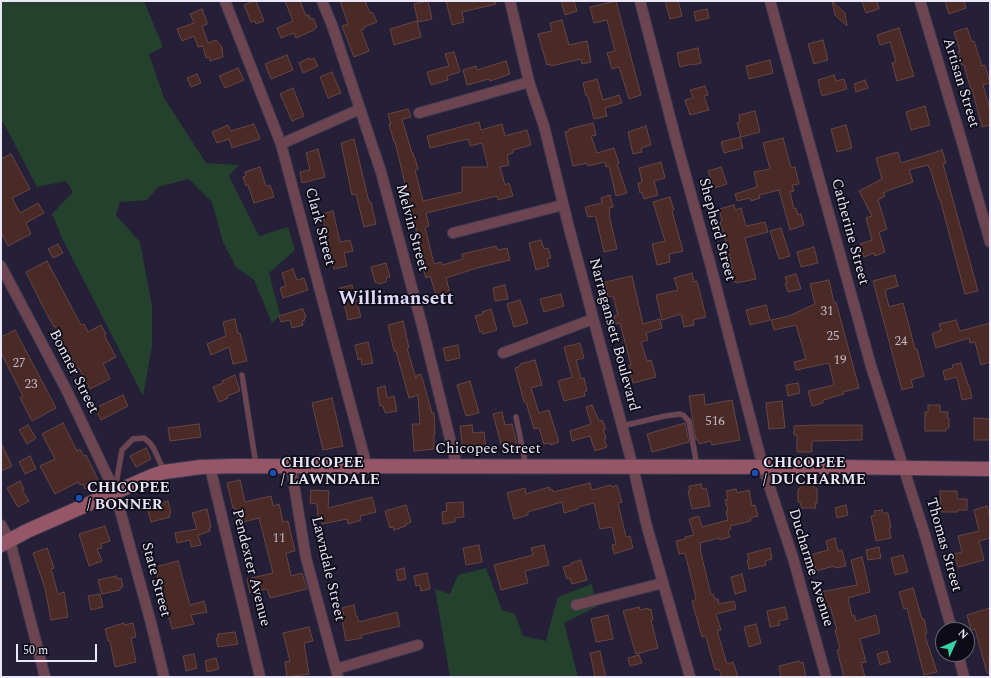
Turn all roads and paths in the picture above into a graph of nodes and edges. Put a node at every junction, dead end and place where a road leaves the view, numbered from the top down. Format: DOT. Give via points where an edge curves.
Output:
graph roads {
  1 [pos="225,1"];
  2 [pos="322,1"];
  3 [pos="510,1"];
  4 [pos="640,1"];
  5 [pos="770,1"];
  6 [pos="920,1"];
  7 [pos="529,82"];
  8 [pos="360,109"];
  9 [pos="419,114"];
  10 [pos="281,144"];
  11 [pos="563,205"];
  12 [pos="453,233"];
  13 [pos="990,242"];
  14 [pos="1,266"];
  15 [pos="593,319"];
  16 [pos="503,353"];
  17 [pos="242,375"];
  18 [pos="516,417"];
  19 [pos="622,426"];
  20 [pos="256,466"];
  21 [pos="291,466"];
  22 [pos="210,467"];
  23 [pos="367,467"];
  24 [pos="457,467"];
  25 [pos="526,467"];
  26 [pos="633,467"];
  27 [pos="697,467"];
  28 [pos="763,467"];
  29 [pos="904,469"];
  30 [pos="990,469"];
  31 [pos="164,472"];
  32 [pos="115,492"];
  33 [pos="1,525"];
  34 [pos="5,543"];
  35 [pos="663,583"];
  36 [pos="576,605"];
  37 [pos="950,622"];
  38 [pos="418,645"];
  39 [pos="960,662"];
  40 [pos="337,673"];
  41 [pos="45,677"];
  42 [pos="164,677"];
  43 [pos="260,677"];
  44 [pos="690,677"];
  45 [pos="826,677"];
  46 [pos="964,677"];
  1 -- 10 [label="street, Clark Street"];
  2 -- 8 [label="street, Melvin Street"];
  3 -- 7 [label="street, Narragansett Boulevard"];
  4 -- 28 [label="street, Shepherd Street"];
  5 -- 29 [label="street, Catherine Street" via="869,359"];
  6 -- 13 [label="street, Artisan Street"];
  7 -- 9 [label="street"];
  7 -- 11 [label="street, Narragansett Boulevard" via="544,126"];
  8 -- 10 [label="street"];
  8 -- 24 [label="street, Melvin Street" via="381,172 404,256"];
  10 -- 23 [label="street, Clark Street"];
  11 -- 12 [label="street"];
  11 -- 15 [label="street, Narragansett Boulevard"];
  14 -- 32 [label="street, Bonner Street" via="67,391"];
  15 -- 16 [label="street"];
  15 -- 19 [label="street, Narragansett Boulevard"];
  17 -- 20 [label="lane"];
  18 -- 25 [label="lane"];
  19 -- 26 [label="street, Narragansett Boulevard"];
  19 -- 27 [label="lane" via="665,416 683,415 688,418"];
  20 -- 21 [label="main road, Chicopee Street"];
  20 -- 22 [label="main road, Chicopee Street"];
  21 -- 23 [label="main road, Chicopee Street"];
  21 -- 40 [label="street, Lawndale Street" via="306,558"];
  22 -- 31 [label="main road, Chicopee Street"];
  22 -- 43 [label="street, Pendexter Avenue"];
  23 -- 24 [label="main road, Chicopee Street"];
  24 -- 25 [label="main road, Chicopee Street"];
  25 -- 26 [label="main road, Chicopee Street"];
  26 -- 27 [label="main road, Chicopee Street"];
  26 -- 35 [label="street, Narragansett Boulevard"];
  27 -- 28 [label="main road, Chicopee Street"];
  28 -- 29 [label="main road, Chicopee Street"];
  28 -- 45 [label="street, Ducharme Avenue" via="793,558"];
  29 -- 30 [label="main road, Chicopee Street"];
  29 -- 37 [label="street, Thomas Street"];
  31 -- 32 [label="main road, Chicopee Street"];
  31 -- 32 [label="lane" via="150,443 144,438 133,439 122,450"];
  32 -- 34 [label="main road, Chicopee Street"];
  32 -- 42 [label="street, State Street"];
  33 -- 34 [label="street"];
  34 -- 41 [label="street"];
  35 -- 36 [label="street"];
  35 -- 44 [label="street, Narragansett Boulevard"];
  38 -- 40 [label="street"];
  39 -- 46 [label="street"];
}
